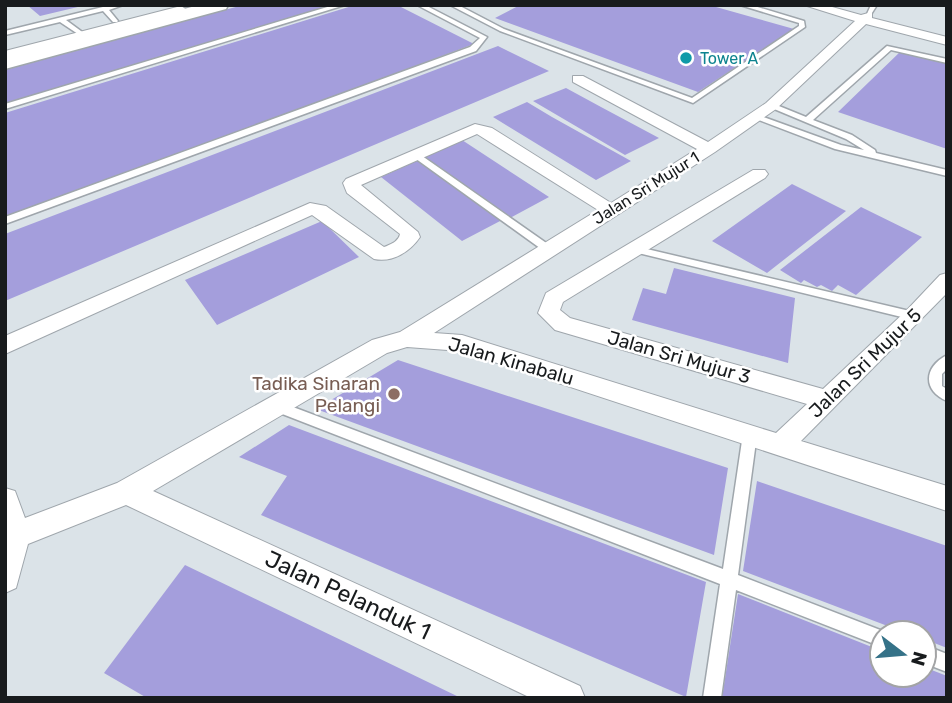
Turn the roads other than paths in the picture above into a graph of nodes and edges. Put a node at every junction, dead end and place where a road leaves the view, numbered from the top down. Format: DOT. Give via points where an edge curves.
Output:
graph roads {
  1 [pos="120,5"];
  2 [pos="176,5"];
  3 [pos="201,5"];
  4 [pos="220,5"];
  5 [pos="342,5"];
  6 [pos="420,5"];
  7 [pos="453,5"];
  8 [pos="743,5"];
  9 [pos="810,5"];
  10 [pos="830,5"];
  11 [pos="105,9"];
  12 [pos="868,13"];
  13 [pos="62,19"];
  14 [pos="115,21"];
  15 [pos="5,33"];
  16 [pos="79,33"];
  17 [pos="947,35"];
  18 [pos="947,41"];
  19 [pos="5,48"];
  20 [pos="5,55"];
  21 [pos="947,61"];
  22 [pos="5,63"];
  23 [pos="578,79"];
  24 [pos="771,106"];
  25 [pos="5,107"];
  26 [pos="755,117"];
  27 [pos="808,120"];
  28 [pos="825,127"];
  29 [pos="813,138"];
  30 [pos="709,149"];
  31 [pos="415,154"];
  32 [pos="878,155"];
  33 [pos="947,173"];
  34 [pos="759,174"];
  35 [pos="610,210"];
  36 [pos="5,221"];
  37 [pos="548,248"];
  38 [pos="634,249"];
  39 [pos="947,280"];
  40 [pos="914,316"];
  41 [pos="407,339"];
  42 [pos="5,346"];
  43 [pos="947,360"];
  44 [pos="947,396"];
  45 [pos="828,400"];
  46 [pos="277,405"];
  47 [pos="750,434"];
  48 [pos="781,444"];
  49 [pos="127,492"];
  50 [pos="947,499"];
  51 [pos="5,500"];
  52 [pos="9,558"];
  53 [pos="729,580"];
  54 [pos="868,633"];
  55 [pos="568,698"];
  56 [pos="712,698"];
  1 -- 11 [label="lane"];
  2 -- 14 [label="street"];
  3 -- 16 [label="street"];
  4 -- 22 [label="main road"];
  5 -- 25 [label="lane"];
  6 -- 36 [label="lane" via="484,37 480,45"];
  7 -- 8 [label="lane" via="502,30 692,101 802,27 802,22 793,18"];
  9 -- 12 [label="street"];
  10 -- 12 [label="street"];
  11 -- 13 [label="lane"];
  11 -- 14 [label="lane"];
  12 -- 17 [label="street"];
  12 -- 18 [label="street"];
  12 -- 24 [label="street, Jalan Sri Mujur 1"];
  13 -- 15 [label="lane"];
  13 -- 16 [label="lane"];
  14 -- 16 [label="street"];
  16 -- 19 [label="street"];
  16 -- 20 [label="street"];
  21 -- 27 [label="lane" via="890,48"];
  23 -- 30 [label="street"];
  24 -- 26 [label="street, Jalan Sri Mujur 1"];
  24 -- 27 [label="lane"];
  26 -- 29 [label="lane"];
  26 -- 30 [label="street, Jalan Sri Mujur 1"];
  27 -- 28 [label="lane"];
  28 -- 29 [label="lane"];
  28 -- 32 [label="lane"];
  29 -- 32 [label="lane"];
  30 -- 35 [label="street, Jalan Sri Mujur 1"];
  31 -- 35 [label="street" via="475,129 486,131"];
  31 -- 37 [label="lane"];
  31 -- 42 [label="street" via="352,183 353,189 409,232 406,244 390,253 381,254 320,210 310,209"];
  32 -- 33 [label="lane"];
  34 -- 38 [label="street"];
  35 -- 37 [label="street, Jalan Sri Mujur 1"];
  37 -- 41 [label="street, Jalan Sri Mujur 1"];
  38 -- 40 [label="lane"];
  38 -- 45 [label="street, Jalan Sri Mujur 3" via="553,298 549,313 563,324"];
  39 -- 40 [label="street, Jalan Sri Mujur 5"];
  40 -- 45 [label="street, Jalan Sri Mujur 5"];
  41 -- 46 [label="street, Jalan Kinabalu" via="380,346"];
  41 -- 47 [label="street, Jalan Kinabalu" via="462,344"];
  43 -- 44 [label="lane" via="936,373 936,388"];
  45 -- 48 [label="street, Jalan Sri Mujur 5"];
  46 -- 49 [label="street, Jalan Kinabalu"];
  46 -- 53 [label="lane"];
  47 -- 48 [label="street, Jalan Kinabalu"];
  47 -- 53 [label="lane"];
  48 -- 50 [label="street, Jalan Kinabalu"];
  49 -- 52 [label="street, Jalan Kinabalu"];
  49 -- 55 [label="street, Jalan Pelanduk 1"];
  51 -- 52 [label="street, Jalan Kinabalu"];
  53 -- 54 [label="lane"];
  53 -- 56 [label="lane"];
}
